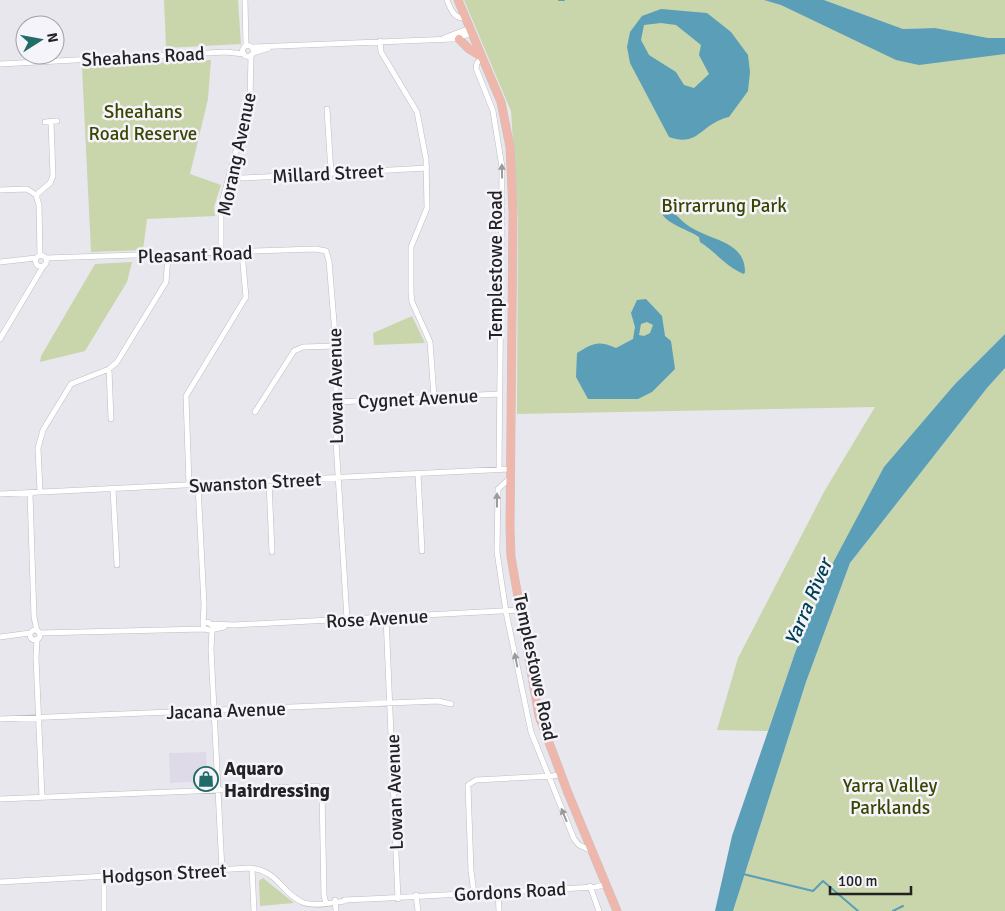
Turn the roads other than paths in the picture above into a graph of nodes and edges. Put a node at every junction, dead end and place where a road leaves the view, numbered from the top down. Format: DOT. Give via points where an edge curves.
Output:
graph roads {
  1 [pos="246,0"];
  2 [pos="447,0"];
  3 [pos="458,0"];
  4 [pos="466,18"];
  5 [pos="471,30"];
  6 [pos="442,38"];
  7 [pos="459,38"];
  8 [pos="380,41"];
  9 [pos="248,51"];
  10 [pos="482,57"];
  11 [pos="0,64"];
  12 [pos="328,109"];
  13 [pos="51,122"];
  14 [pos="427,168"];
  15 [pos="330,173"];
  16 [pos="229,176"];
  17 [pos="0,190"];
  18 [pos="36,194"];
  19 [pos="331,246"];
  20 [pos="326,251"];
  21 [pos="244,253"];
  22 [pos="223,254"];
  23 [pos="168,256"];
  24 [pos="41,261"];
  25 [pos="0,262"];
  26 [pos="0,339"];
  27 [pos="336,346"];
  28 [pos="109,369"];
  29 [pos="499,394"];
  30 [pos="434,397"];
  31 [pos="336,402"];
  32 [pos="255,412"];
  33 [pos="111,419"];
  34 [pos="499,470"];
  35 [pos="511,470"];
  36 [pos="418,474"];
  37 [pos="338,478"];
  38 [pos="510,478"];
  39 [pos="269,481"];
  40 [pos="189,485"];
  41 [pos="198,485"];
  42 [pos="113,489"];
  43 [pos="40,492"];
  44 [pos="28,493"];
  45 [pos="0,494"];
  46 [pos="272,552"];
  47 [pos="422,552"];
  48 [pos="117,565"];
  49 [pos="520,610"];
  50 [pos="506,612"];
  51 [pos="386,617"];
  52 [pos="347,619"];
  53 [pos="208,626"];
  54 [pos="35,635"];
  55 [pos="0,637"];
  56 [pos="390,702"];
  57 [pos="451,704"];
  58 [pos="214,710"];
  59 [pos="38,718"];
  60 [pos="0,719"];
  61 [pos="560,774"];
  62 [pos="548,777"];
  63 [pos="464,779"];
  64 [pos="324,782"];
  65 [pos="470,783"];
  66 [pos="319,787"];
  67 [pos="217,789"];
  68 [pos="42,797"];
  69 [pos="0,799"];
  70 [pos="592,851"];
  71 [pos="252,868"];
  72 [pos="221,870"];
  73 [pos="102,876"];
  74 [pos="605,881"];
  75 [pos="0,882"];
  76 [pos="590,886"];
  77 [pos="498,892"];
  78 [pos="472,893"];
  79 [pos="398,897"];
  80 [pos="417,897"];
  81 [pos="326,901"];
  82 [pos="335,902"];
  83 [pos="104,911"];
  84 [pos="254,911"];
  85 [pos="335,911"];
  86 [pos="417,911"];
  87 [pos="499,911"];
  88 [pos="599,911"];
  89 [pos="617,911"];
  1 -- 9 [label="street, Morang Avenue"];
  2 -- 4 [label="street, Templestowe Road" via="454,15"];
  3 -- 4 [label="main road, Templestowe Road"];
  4 -- 5 [label="main road, Templestowe Road"];
  5 -- 6 [label="street, Sheahans Road"];
  5 -- 7 [label="street, Sheahans Road"];
  5 -- 10 [label="main road, Templestowe Road"];
  6 -- 7 [label="street, Sheahans Road"];
  6 -- 8 [label="street, Sheahans Road"];
  7 -- 10 [label="main road"];
  8 -- 9 [label="street, Sheahans Road"];
  8 -- 14 [label="street" via="381,52 417,112"];
  9 -- 11 [label="street, Sheahans Road"];
  9 -- 16 [label="street, Morang Avenue" via="250,99"];
  29 -- 10 [label="street, Templestowe Road, one-way" via="502,167 493,110 476,68"];
  10 -- 35 [label="main road, Templestowe Road" via="505,112 512,165"];
  12 -- 15 [label="street"];
  13 -- 18 [label="street" via="53,176 50,183"];
  14 -- 15 [label="street, Millard Street"];
  14 -- 30 [label="street" via="426,212 411,250 411,293 430,342"];
  15 -- 16 [label="street, Millard Street"];
  16 -- 22 [label="street, Morang Avenue" via="221,206"];
  17 -- 18 [label="street" via="27,189"];
  18 -- 24 [label="street"];
  19 -- 20 [label="street"];
  20 -- 21 [label="street, Pleasant Road"];
  20 -- 27 [label="street, Lowan Avenue"];
  21 -- 22 [label="street, Pleasant Road"];
  21 -- 40 [label="street" via="244,300 186,396"];
  22 -- 23 [label="street, Pleasant Road"];
  23 -- 24 [label="street, Pleasant Road"];
  23 -- 28 [label="street" via="168,278 164,286 117,362"];
  24 -- 25 [label="street, Pleasant Road"];
  24 -- 26 [label="street" via="35,280"];
  27 -- 31 [label="street, Lowan Avenue"];
  27 -- 32 [label="street" via="303,347 294,351"];
  28 -- 33 [label="street"];
  28 -- 43 [label="street" via="71,384 42,430 38,448"];
  29 -- 30 [label="street, Cygnet Avenue"];
  29 -- 34 [label="street, Templestowe Road"];
  30 -- 31 [label="street, Cygnet Avenue"];
  31 -- 37 [label="street, Lowan Avenue"];
  34 -- 35 [label="street, Swanston Street"];
  34 -- 36 [label="street, Swanston Street"];
  35 -- 38 [label="main road, Templestowe Road"];
  36 -- 37 [label="street, Swanston Street"];
  36 -- 47 [label="street"];
  37 -- 39 [label="street, Swanston Street"];
  37 -- 52 [label="street, Lowan Avenue"];
  38 -- 49 [label="main road, Templestowe Road" via="510,557"];
  50 -- 38 [label="street, Templestowe Road, one-way" via="497,552 498,489"];
  39 -- 41 [label="street, Swanston Street"];
  39 -- 46 [label="street"];
  40 -- 41 [label="street, Swanston Street"];
  40 -- 42 [label="street, Swanston Street"];
  41 -- 53 [label="street" via="204,605"];
  42 -- 43 [label="street, Swanston Street"];
  42 -- 48 [label="street"];
  43 -- 44 [label="street, Swanston Street"];
  44 -- 45 [label="street, Swanston Street"];
  44 -- 54 [label="street"];
  49 -- 50 [label="street, Rose Avenue"];
  49 -- 61 [label="main road, Templestowe Road" via="540,716"];
  50 -- 51 [label="street, Rose Avenue"];
  62 -- 50 [label="street, Templestowe Road, one-way" via="530,732"];
  51 -- 52 [label="street, Rose Avenue"];
  51 -- 56 [label="street, Lowan Avenue"];
  52 -- 53 [label="street, Rose Avenue"];
  53 -- 54 [label="street, Rose Avenue"];
  53 -- 58 [label="street"];
  54 -- 55 [label="street, Rose Avenue"];
  54 -- 59 [label="street"];
  56 -- 57 [label="street, Jacana Avenue" via="438,700"];
  56 -- 58 [label="street, Jacana Avenue"];
  56 -- 79 [label="street, Lowan Avenue"];
  58 -- 59 [label="street, Jacana Avenue"];
  58 -- 67 [label="street"];
  59 -- 60 [label="street, Jacana Avenue"];
  59 -- 68 [label="street"];
  61 -- 62 [label="street"];
  61 -- 70 [label="main road, Templestowe Road"];
  62 -- 65 [label="street" via="476,780"];
  70 -- 62 [label="street, Templestowe Road, one-way" via="574,839"];
  63 -- 65 [label="street"];
  64 -- 66 [label="street"];
  65 -- 78 [label="street" via="467,791"];
  66 -- 67 [label="street"];
  66 -- 81 [label="street" via="322,793"];
  67 -- 68 [label="street"];
  67 -- 72 [label="street"];
  68 -- 69 [label="street"];
  70 -- 74 [label="main road, Templestowe Road"];
  71 -- 72 [label="street, Hodgson Street"];
  71 -- 81 [label="street, Hodgson Street" via="270,875 301,902"];
  71 -- 84 [label="street"];
  72 -- 73 [label="street, Hodgson Street"];
  73 -- 75 [label="street, Hodgson Street"];
  73 -- 83 [label="street"];
  74 -- 76 [label="street, Gordons Road" via="596,887"];
  74 -- 89 [label="main road, Templestowe Road"];
  76 -- 77 [label="street, Gordons Road"];
  76 -- 88 [label="street"];
  77 -- 78 [label="street, Gordons Road"];
  77 -- 87 [label="street"];
  78 -- 80 [label="street, Gordons Road"];
  79 -- 80 [label="street, Gordons Road"];
  79 -- 82 [label="street, Gordons Road"];
  80 -- 86 [label="street"];
  81 -- 82 [label="street, Hodgson Street"];
  82 -- 85 [label="street"];
}
